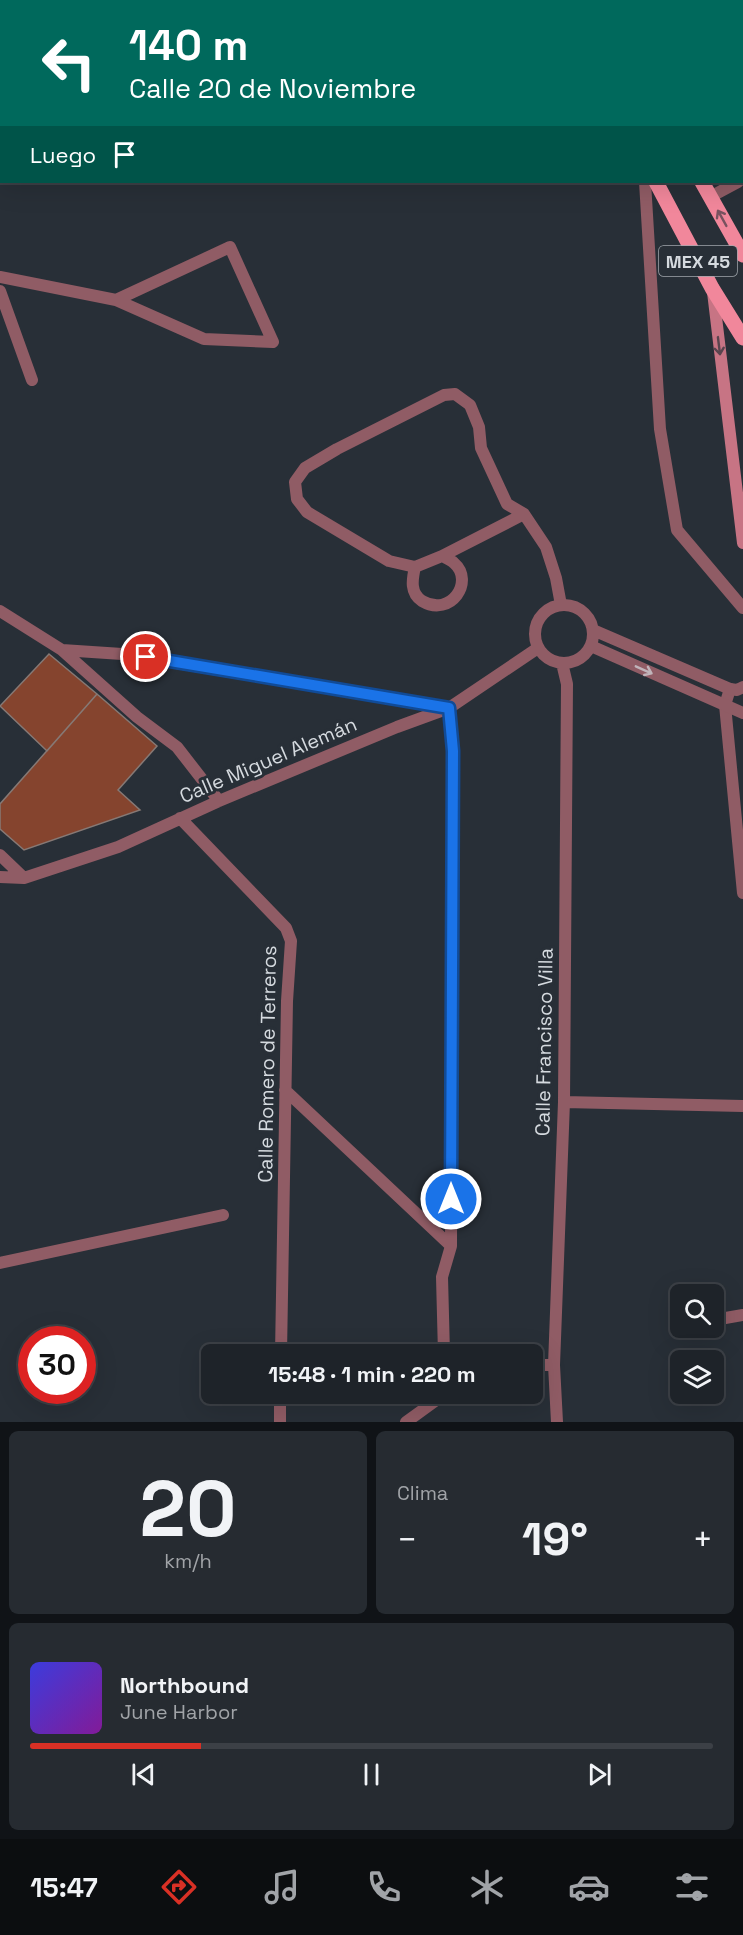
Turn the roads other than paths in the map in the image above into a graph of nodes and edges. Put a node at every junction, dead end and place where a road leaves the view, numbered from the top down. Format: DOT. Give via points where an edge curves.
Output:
graph roads {
  1 [pos="645,183"];
  2 [pos="657,183"];
  3 [pos="703,183"];
  4 [pos="736,183"];
  5 [pos="710,196"];
  6 [pos="743,255"];
  7 [pos="0,278"];
  8 [pos="712,288"];
  9 [pos="0,291"];
  10 [pos="116,300"];
  11 [pos="743,338"];
  12 [pos="32,380"];
  13 [pos="741,511"];
  14 [pos="524,514"];
  15 [pos="743,543"];
  16 [pos="442,556"];
  17 [pos="415,567"];
  18 [pos="561,605"];
  19 [pos="743,608"];
  20 [pos="0,611"];
  21 [pos="593,630"];
  22 [pos="591,646"];
  23 [pos="538,648"];
  24 [pos="62,650"];
  25 [pos="562,663"];
  26 [pos="736,689"];
  27 [pos="724,705"];
  28 [pos="449,708"];
  29 [pos="743,713"];
  30 [pos="219,801"];
  31 [pos="180,818"];
  32 [pos="0,855"];
  33 [pos="0,878"];
  34 [pos="24,878"];
  35 [pos="743,893"];
  36 [pos="285,1090"];
  37 [pos="564,1102"];
  38 [pos="743,1106"];
  39 [pos="223,1215"];
  40 [pos="451,1246"];
  41 [pos="0,1263"];
  42 [pos="743,1315"];
  43 [pos="724,1318"];
  44 [pos="281,1344"];
  45 [pos="444,1344"];
  46 [pos="543,1365"];
  47 [pos="554,1365"];
  48 [pos="280,1404"];
  49 [pos="431,1404"];
  50 [pos="280,1422"];
  51 [pos="406,1422"];
  52 [pos="556,1422"];
  1 -- 19 [label="street" via="660,429 677,530"];
  2 -- 8 [label="main road, MEX 45"];
  3 -- 5 [label="main road, MEX 45"];
  4 -- 5 [label="street"];
  6 -- 5 [label="main road, MEX 45, one-way"];
  7 -- 10 [label="street"];
  8 -- 11 [label="main road, MEX 45"];
  8 -- 13 [label="street, one-way"];
  9 -- 12 [label="street"];
  10 -- 10 [label="street" via="230,247 273,342 204,339"];
  13 -- 15 [label="street"];
  14 -- 16 [label="street"];
  14 -- 17 [label="street" via="507,504 481,448 470,405 455,394 429,402 305,468 295,483 297,499 307,512 389,561"];
  14 -- 18 [label="street" via="546,547"];
  16 -- 17 [label="street"];
  16 -- 17 [label="street" via="456,564 462,578 459,594 447,605 431,606 417,598 411,583"];
  18 -- 21 [label="street" via="580,609"];
  18 -- 23 [label="street" via="552,607 538,621"];
  20 -- 24 [label="street"];
  21 -- 22 [label="street"];
  21 -- 26 [label="street"];
  22 -- 25 [label="street" via="580,658"];
  22 -- 27 [label="street, one-way"];
  23 -- 25 [label="street" via="544,656"];
  23 -- 28 [label="street, Calle Miguel Alemán"];
  24 -- 28 [label="street" via="122,654"];
  24 -- 30 [label="street" via="177,747"];
  25 -- 37 [label="street, Calle Francisco Villa" via="567,684"];
  26 -- 27 [label="street"];
  27 -- 29 [label="street"];
  27 -- 35 [label="street"];
  28 -- 30 [label="street, Calle Miguel Alemán"];
  28 -- 40 [label="street" via="453,751"];
  30 -- 31 [label="street, Calle Miguel Alemán"];
  31 -- 34 [label="street, Calle Miguel Alemán" via="118,847"];
  31 -- 36 [label="street, Calle Romero de Terreros" via="286,927 291,941"];
  32 -- 34 [label="street"];
  33 -- 34 [label="street, Calle Miguel Alemán"];
  36 -- 40 [label="street"];
  36 -- 44 [label="street, Calle Romero de Terreros"];
  37 -- 38 [label="street"];
  37 -- 47 [label="street, Calle Francisco Villa"];
  39 -- 41 [label="street"];
  40 -- 45 [label="street" via="442,1277"];
  42 -- 43 [label="street"];
  46 -- 47 [label="street"];
  47 -- 52 [label="street, Calle Francisco Villa"];
  48 -- 50 [label="street"];
  49 -- 51 [label="street"];
}
